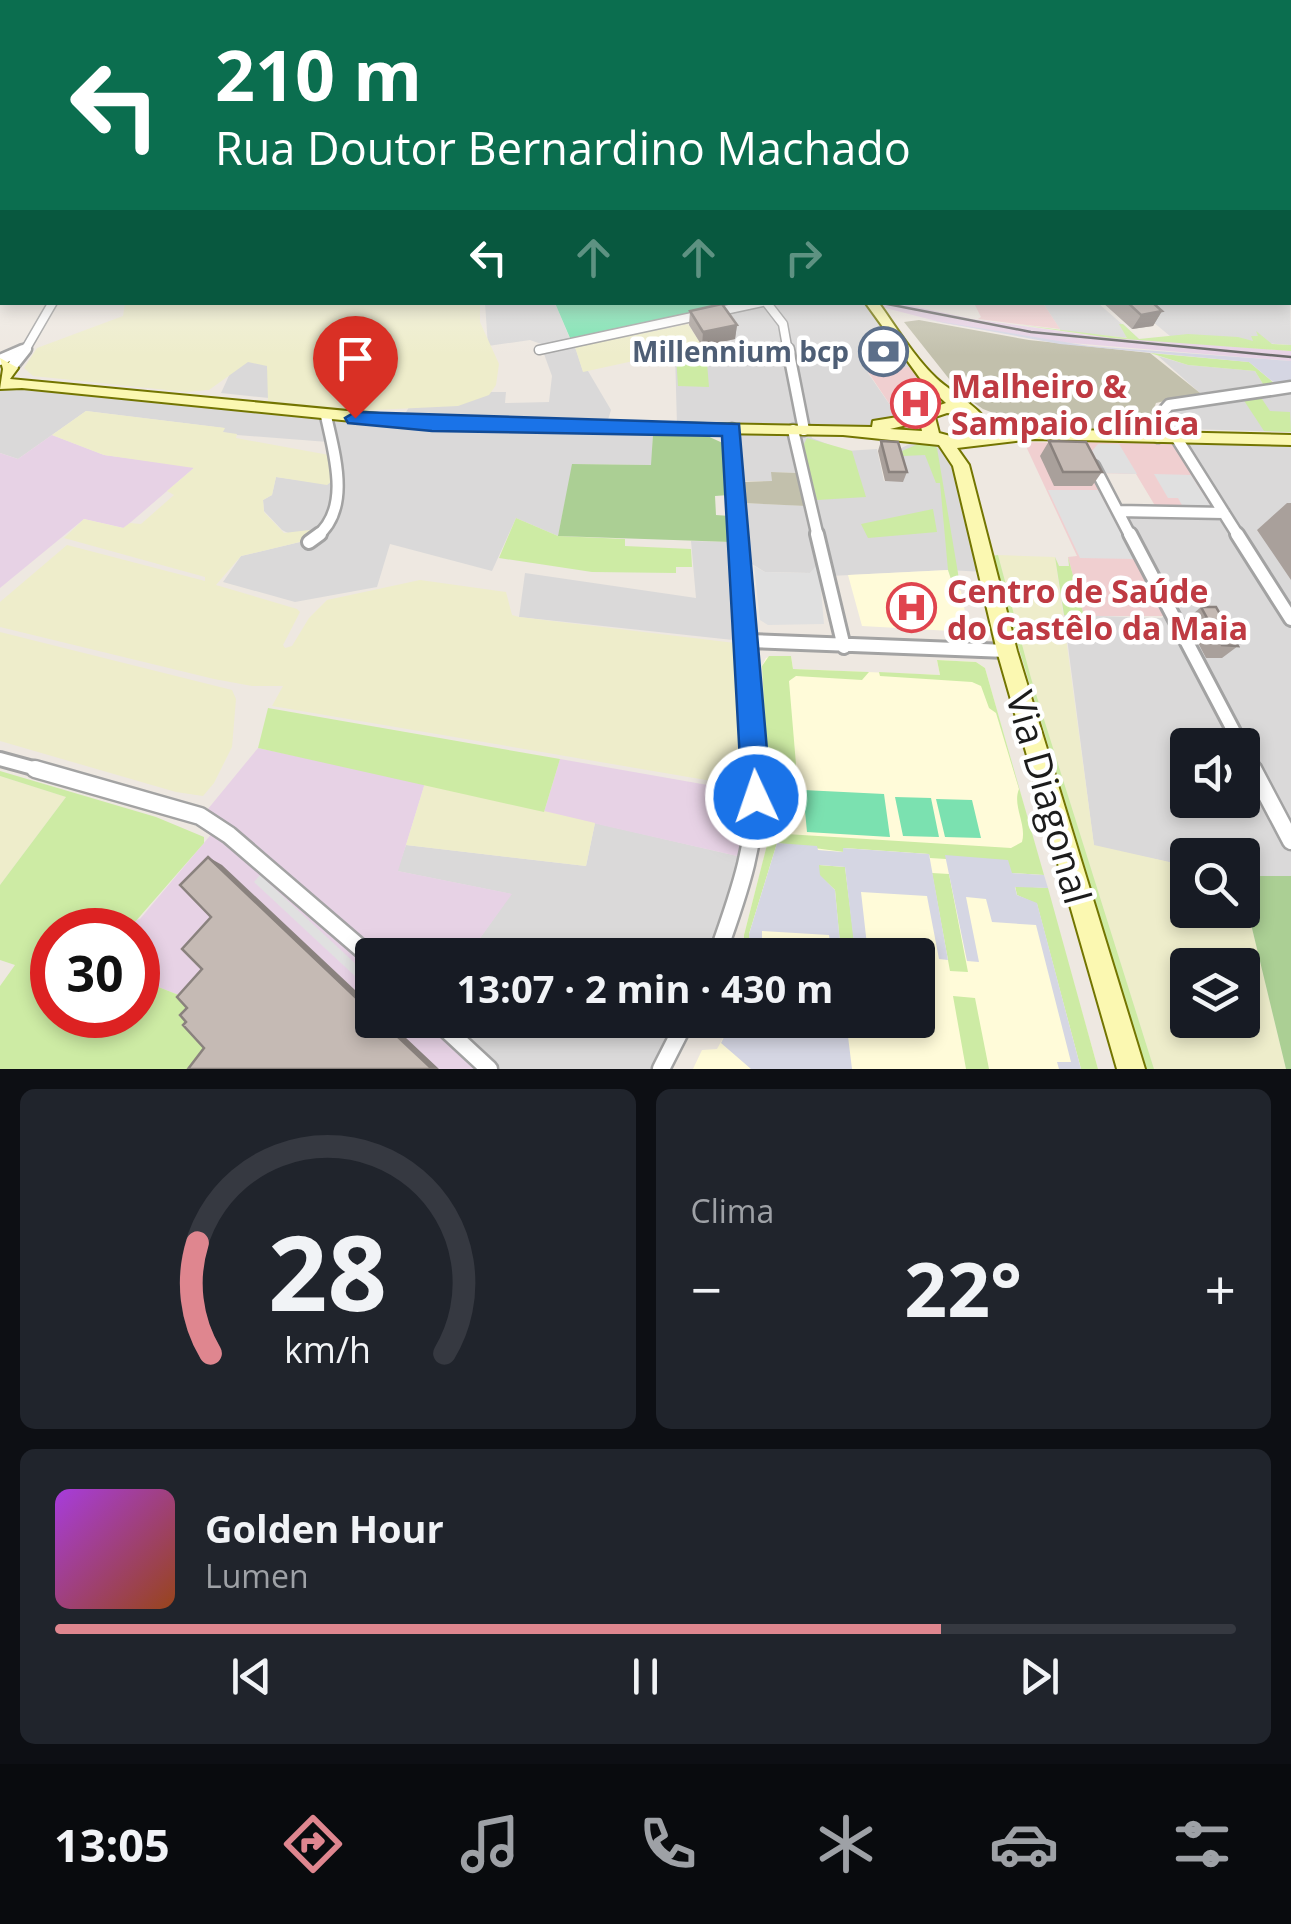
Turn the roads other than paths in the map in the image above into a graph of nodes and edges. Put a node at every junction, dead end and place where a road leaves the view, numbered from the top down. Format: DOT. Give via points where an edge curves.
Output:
graph roads {
  1 [pos="52,305"];
  2 [pos="750,305"];
  3 [pos="767,305"];
  4 [pos="873,305"];
  5 [pos="539,350"];
  6 [pos="6,373"];
  7 [pos="928,378"];
  8 [pos="1291,387"];
  9 [pos="930,412"];
  10 [pos="968,412"];
  11 [pos="326,416"];
  12 [pos="732,429"];
  13 [pos="799,430"];
  14 [pos="844,430"];
  15 [pos="1033,434"];
  16 [pos="1167,437"];
  17 [pos="941,439"];
  18 [pos="978,440"];
  19 [pos="1291,440"];
  20 [pos="1090,460"];
  21 [pos="960,466"];
  22 [pos="1118,510"];
  23 [pos="1224,513"];
  24 [pos="309,542"];
  25 [pos="1291,618"];
  26 [pos="748,641"];
  27 [pos="844,647"];
  28 [pos="1007,651"];
  29 [pos="1232,728"];
  30 [pos="0,759"];
  31 [pos="1260,781"];
  32 [pos="1291,841"];
  33 [pos="723,938"];
  34 [pos="355,943"];
  35 [pos="455,1038"];
  36 [pos="677,1038"];
  37 [pos="489,1069"];
  38 [pos="661,1069"];
  39 [pos="1131,1069"];
  1 -- 6 [label="street"];
  2 -- 5 [label="street"];
  3 -- 13 [label="street" via="783,324"];
  4 -- 7 [label="main road"];
  6 -- 11 [label="main road"];
  7 -- 9 [label="main road, Via Diagonal"];
  7 -- 10 [label="main road"];
  8 -- 16 [label="street" via="1169,404 1162,414"];
  9 -- 10 [label="main road"];
  9 -- 14 [label="main road"];
  9 -- 17 [label="main road, Via Diagonal" via="928,427"];
  10 -- 15 [label="main road"];
  10 -- 18 [label="main road" via="983,426"];
  11 -- 12 [label="main road"];
  11 -- 24 [label="street" via="337,509 328,528"];
  12 -- 13 [label="main road"];
  12 -- 26 [label="street"];
  13 -- 14 [label="main road"];
  13 -- 27 [label="street"];
  14 -- 17 [label="main road"];
  15 -- 16 [label="main road" via="1081,442"];
  15 -- 18 [label="main road"];
  16 -- 19 [label="main road"];
  16 -- 23 [label="street"];
  17 -- 18 [label="main road"];
  17 -- 21 [label="main road, Via Diagonal"];
  18 -- 21 [label="main road"];
  20 -- 22 [label="street"];
  21 -- 28 [label="main road, Via Diagonal"];
  22 -- 23 [label="street"];
  22 -- 29 [label="street"];
  23 -- 25 [label="street"];
  26 -- 27 [label="street"];
  26 -- 33 [label="street" via="754,832"];
  27 -- 28 [label="street"];
  28 -- 39 [label="main road, Via Diagonal"];
  30 -- 34 [label="street" via="200,816"];
  31 -- 32 [label="street"];
  35 -- 37 [label="street"];
  36 -- 38 [label="street"];
}
